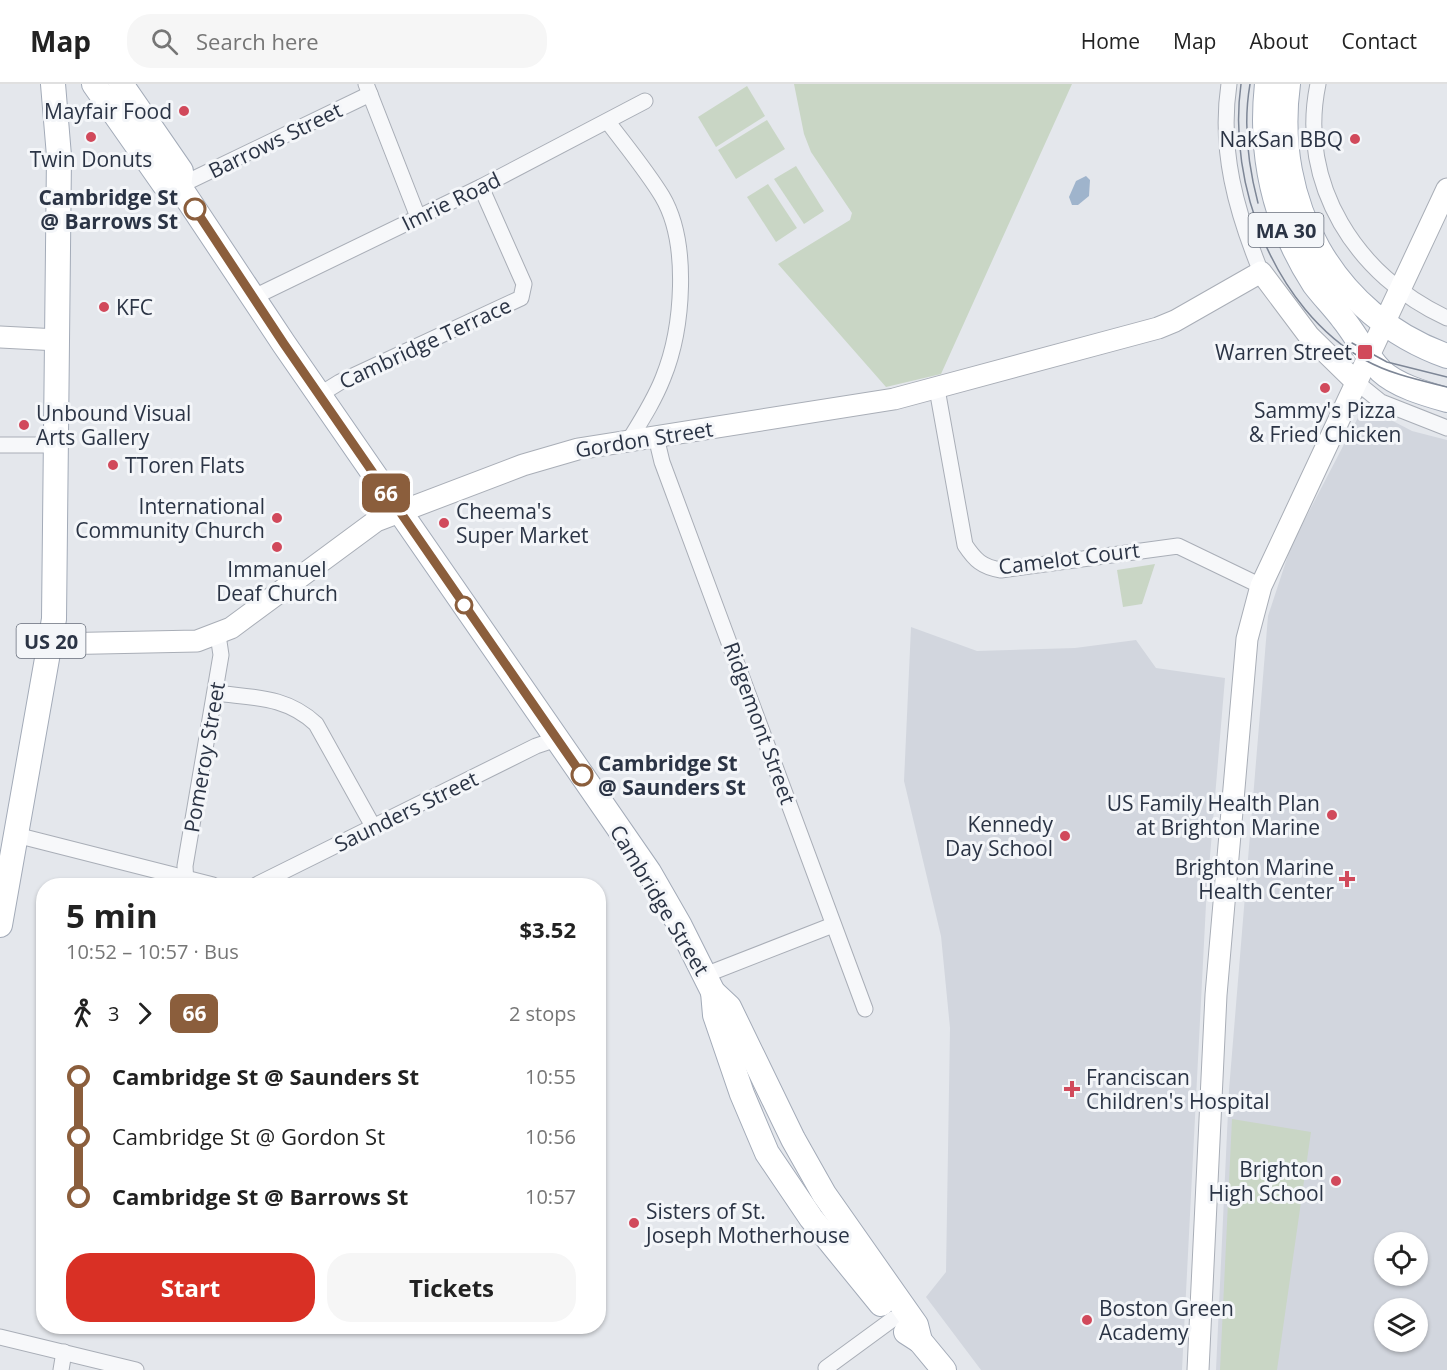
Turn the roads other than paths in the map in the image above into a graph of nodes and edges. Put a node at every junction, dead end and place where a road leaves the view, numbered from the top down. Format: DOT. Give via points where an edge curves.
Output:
graph roads {
  1 [pos="53,84"];
  2 [pos="68,84"];
  3 [pos="94,84"];
  4 [pos="121,84"];
  5 [pos="1229,84"];
  6 [pos="1267,84"];
  7 [pos="1288,84"];
  8 [pos="1318,84"];
  9 [pos="368,89"];
  10 [pos="645,101"];
  11 [pos="608,122"];
  12 [pos="59,156"];
  13 [pos="179,186"];
  14 [pos="481,187"];
  15 [pos="1447,189"];
  16 [pos="418,217"];
  17 [pos="1261,272"];
  18 [pos="1398,290"];
  19 [pos="254,297"];
  20 [pos="1447,318"];
  21 [pos="1383,321"];
  22 [pos="0,337"];
  23 [pos="57,339"];
  24 [pos="1368,354"];
  25 [pos="1447,356"];
  26 [pos="1355,381"];
  27 [pos="938,389"];
  28 [pos="319,395"];
  29 [pos="1447,400"];
  30 [pos="1447,428"];
  31 [pos="656,437"];
  32 [pos="628,442"];
  33 [pos="0,445"];
  34 [pos="57,445"];
  35 [pos="402,512"];
  36 [pos="1261,586"];
  37 [pos="218,635"];
  38 [pos="51,644"];
  39 [pos="216,693"];
  40 [pos="557,739"];
  41 [pos="374,828"];
  42 [pos="16,835"];
  43 [pos="284,871"];
  44 [pos="172,878"];
  45 [pos="186,878"];
  46 [pos="270,878"];
  47 [pos="288,878"];
  48 [pos="0,925"];
  49 [pos="833,925"];
  50 [pos="709,983"];
  51 [pos="865,1010"];
  52 [pos="893,1319"];
  53 [pos="0,1337"];
  54 [pos="920,1341"];
  55 [pos="64,1353"];
  56 [pos="826,1368"];
  57 [pos="61,1370"];
  58 [pos="136,1370"];
  59 [pos="944,1370"];
  60 [pos="1198,1370"];
  1 -- 12 [label="main road, US 20"];
  2 -- 12 [label="main road, US 20"];
  3 -- 13 [label="main road, Cambridge Street" via="164,184"];
  4 -- 13 [label="main road, Cambridge Street" via="181,171"];
  5 -- 17 [label="street" via="1225,122 1229,166 1242,227"];
  6 -- 24 [label="main road, MA 30" via="1264,148 1275,204 1315,285"];
  7 -- 21 [label="main road, MA 30" via="1284,146 1294,195 1305,224 1335,275"];
  8 -- 18 [label="street" via="1314,140 1337,216 1358,251"];
  9 -- 13 [label="street, Barrows Street"];
  9 -- 16 [label="street"];
  10 -- 11 [label="street, Imrie Road"];
  11 -- 14 [label="street, Imrie Road"];
  11 -- 32 [label="street" via="663,197 680,260 681,290 664,376"];
  12 -- 23 [label="main road, US 20"];
  13 -- 19 [label="main road, Cambridge Street"];
  14 -- 16 [label="street, Imrie Road"];
  14 -- 28 [label="street, Cambridge Terrace" via="524,284 521,298"];
  15 -- 18 [label="street"];
  16 -- 19 [label="street, Imrie Road"];
  17 -- 26 [label="street" via="1309,336"];
  17 -- 27 [label="street, Gordon Street" via="1158,328"];
  18 -- 20 [label="street"];
  18 -- 21 [label="street"];
  19 -- 28 [label="main road, Cambridge Street"];
  21 -- 24 [label="street"];
  21 -- 25 [label="main road, MA 30"];
  22 -- 23 [label="street"];
  23 -- 34 [label="main road, US 20"];
  24 -- 26 [label="street"];
  24 -- 29 [label="main road, MA 30" via="1392,379"];
  26 -- 30 [label="street" via="1381,402"];
  26 -- 36 [label="street"];
  27 -- 31 [label="street, Gordon Street"];
  27 -- 36 [label="street, Camelot Court" via="965,545 976,561 1001,570 1178,546"];
  28 -- 35 [label="main road, Cambridge Street"];
  31 -- 32 [label="street, Gordon Street"];
  31 -- 49 [label="street, Ridgemont Street"];
  32 -- 35 [label="street, Gordon Street" via="561,453"];
  33 -- 34 [label="street"];
  34 -- 38 [label="main road, US 20"];
  35 -- 37 [label="street, Gordon Street" via="376,521"];
  35 -- 40 [label="main road, Cambridge Street"];
  36 -- 60 [label="street" via="1247,639 1216,995"];
  37 -- 38 [label="street, Gordon Street" via="197,641"];
  37 -- 39 [label="street, Pomeroy Street" via="221,655"];
  38 -- 42 [label="main road, US 20"];
  39 -- 41 [label="street" via="290,704 305,713 316,724"];
  39 -- 45 [label="street, Pomeroy Street"];
  40 -- 41 [label="street, Saunders Street"];
  40 -- 50 [label="main road, Cambridge Street" via="649,872"];
  41 -- 43 [label="street, Saunders Street"];
  42 -- 44 [label="street"];
  42 -- 48 [label="main road, US 20"];
  43 -- 46 [label="street, Saunders Street"];
  43 -- 47 [label="street"];
  49 -- 50 [label="street"];
  49 -- 51 [label="street, Ridgemont Street"];
  50 -- 52 [label="main road, Cambridge Street" via="719,1027 767,1153 811,1218"];
  50 -- 54 [label="main road, Cambridge Street" via="729,1007 824,1194 916,1325"];
  52 -- 54 [label="main road, Cambridge Street"];
  52 -- 56 [label="street"];
  53 -- 55 [label="street"];
  54 -- 59 [label="main road, Cambridge Street"];
  55 -- 57 [label="street"];
  55 -- 58 [label="street"];
}
